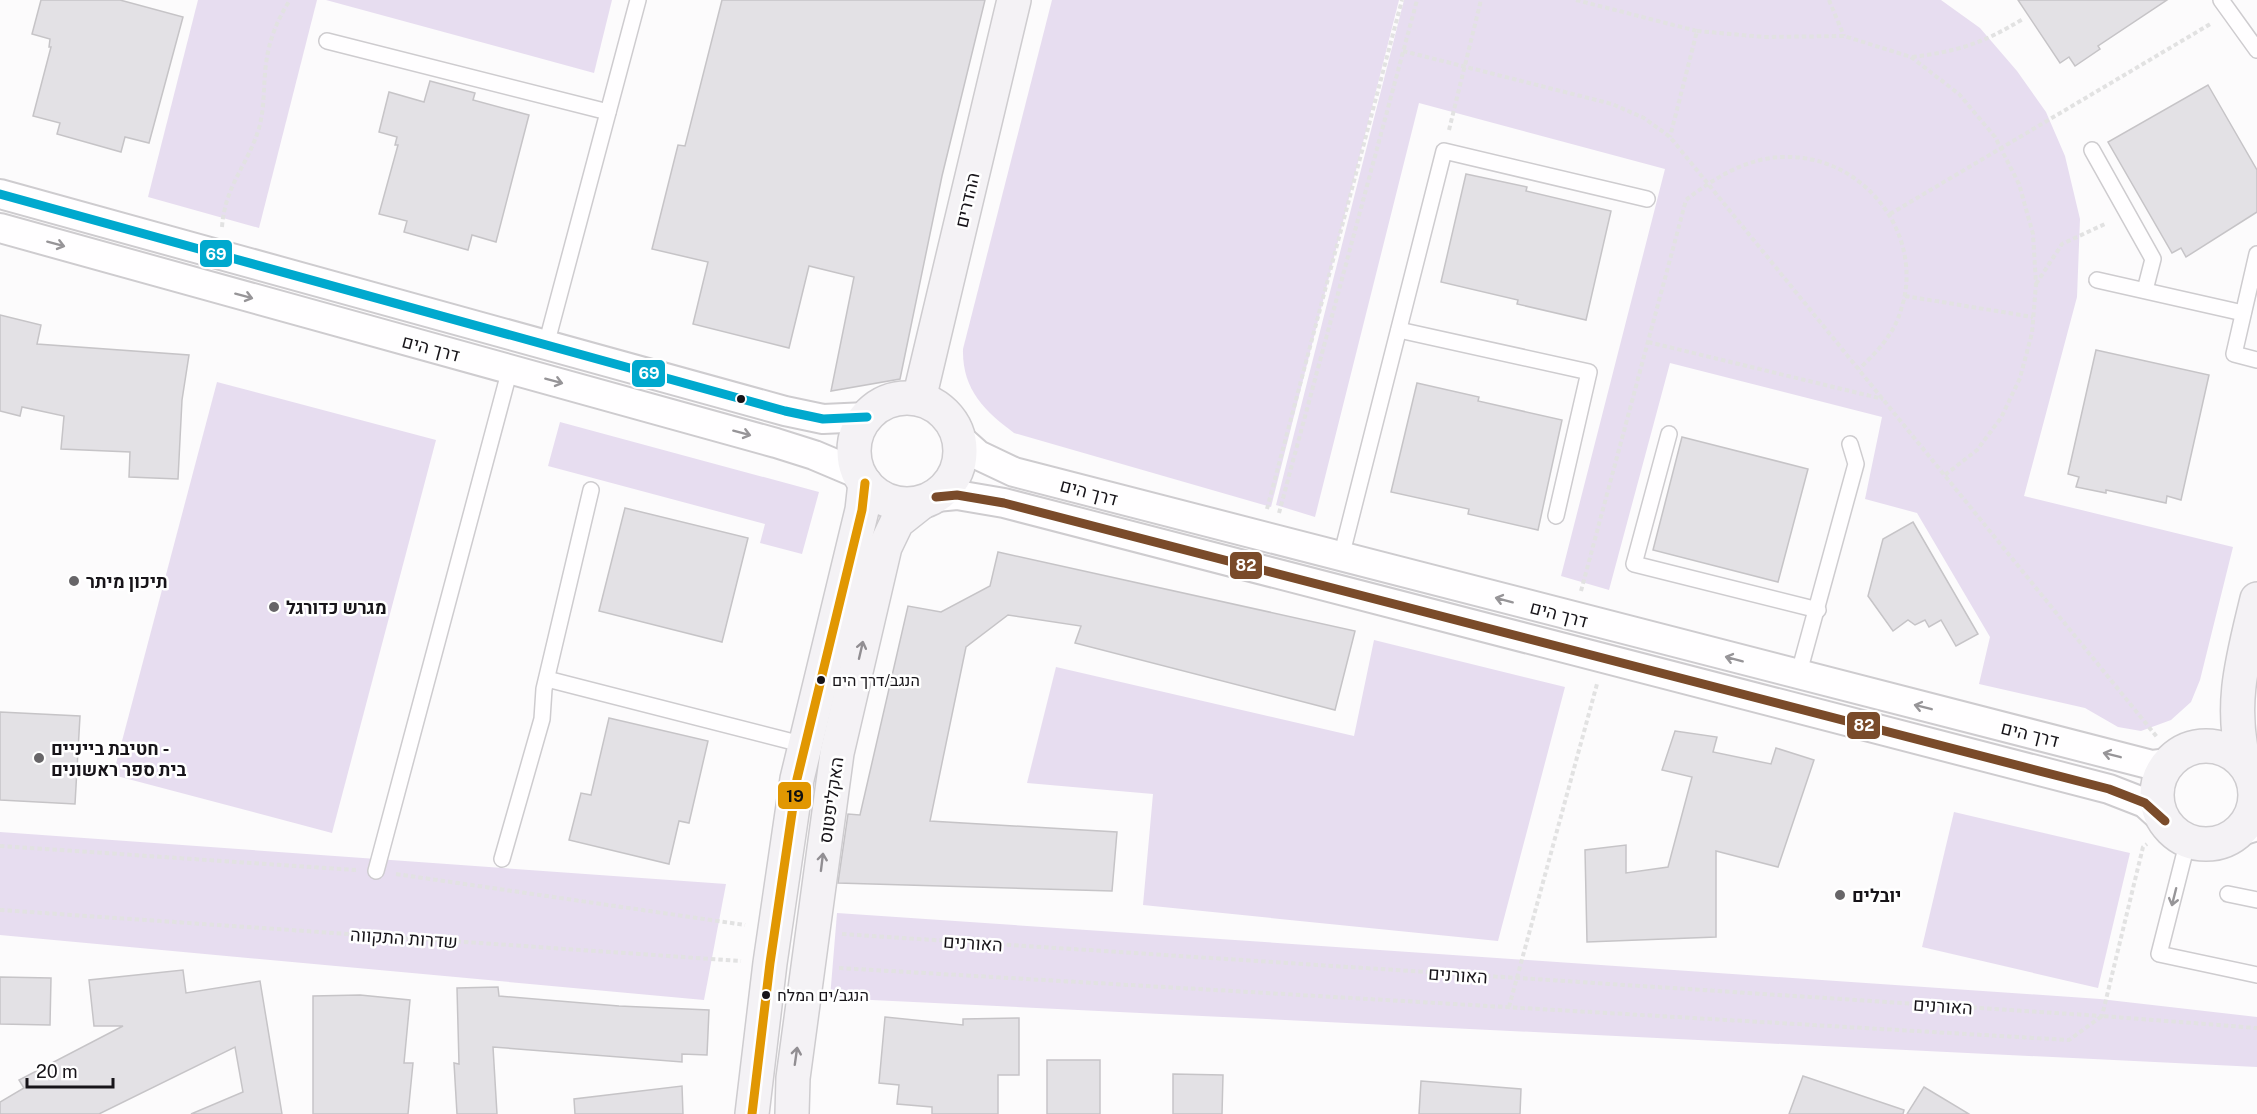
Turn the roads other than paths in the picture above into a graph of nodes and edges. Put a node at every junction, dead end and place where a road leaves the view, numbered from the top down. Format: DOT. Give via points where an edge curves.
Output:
graph roads {
  1 [pos="638,0"];
  2 [pos="1014,0"];
  3 [pos="2220,0"];
  4 [pos="327,41"];
  5 [pos="2257,50"];
  6 [pos="608,112"];
  7 [pos="2092,150"];
  8 [pos="0,194"];
  9 [pos="1647,199"];
  10 [pos="0,228"];
  11 [pos="2257,254"];
  12 [pos="2097,280"];
  13 [pos="2145,290"];
  14 [pos="2243,313"];
  15 [pos="1399,330"];
  16 [pos="546,345"];
  17 [pos="2257,360"];
  18 [pos="510,369"];
  19 [pos="919,399"];
  20 [pos="867,417"];
  21 [pos="1669,434"];
  22 [pos="959,438"];
  23 [pos="1850,444"];
  24 [pos="862,479"];
  25 [pos="591,490"];
  26 [pos="928,500"];
  27 [pos="1556,516"];
  28 [pos="1341,557"];
  29 [pos="2257,599"];
  30 [pos="1818,610"];
  31 [pos="2239,674"];
  32 [pos="1798,676"];
  33 [pos="547,679"];
  34 [pos="805,745"];
  35 [pos="2179,756"];
  36 [pos="2252,778"];
  37 [pos="2174,829"];
  38 [pos="2248,829"];
  39 [pos="502,859"];
  40 [pos="376,871"];
  41 [pos="2228,894"];
  42 [pos="2257,900"];
  43 [pos="2257,975"];
  44 [pos="752,1114"];
  45 [pos="792,1114"];
  1 -- 6 [label="lane"];
  2 -- 19 [label="street, ההדרים"];
  3 -- 5 [label="lane"];
  4 -- 6 [label="lane"];
  6 -- 16 [label="lane"];
  7 -- 13 [label="lane" via="2153,259"];
  8 -- 16 [label="street, דרך הים"];
  9 -- 15 [label="lane" via="1444,151"];
  10 -- 18 [label="street, דרך הים, one-way"];
  11 -- 14 [label="lane"];
  12 -- 13 [label="lane"];
  13 -- 14 [label="lane"];
  14 -- 17 [label="lane" via="2234,354"];
  15 -- 27 [label="lane" via="1589,372"];
  15 -- 28 [label="lane"];
  16 -- 20 [label="street, דרך הים" via="823,419"];
  18 -- 24 [label="street, דרך הים, one-way" via="776,443"];
  18 -- 40 [label="lane"];
  19 -- 20 [label="street" via="894,400"];
  19 -- 22 [label="street" via="948,417"];
  20 -- 24 [label="street" via="854,448"];
  21 -- 30 [label="lane" via="1634,564"];
  22 -- 26 [label="street" via="957,472 948,486"];
  22 -- 28 [label="street, דרך הים" via="978,455 1014,472"];
  23 -- 30 [label="lane" via="1856,464"];
  24 -- 26 [label="street" via="887,500 904,504"];
  24 -- 34 [label="street, האקליפטוס" via="858,527"];
  25 -- 33 [label="lane"];
  26 -- 37 [label="street, דרך הים" via="957,495 1004,502 2109,789 2145,803"];
  45 -- 26 [label="street, האקליפטוס, one-way" via="793,1078 837,753 885,547 897,522"];
  32 -- 28 [label="street, דרך הים, one-way"];
  29 -- 31 [label="street"];
  30 -- 32 [label="lane"];
  31 -- 35 [label="street" via="2227,703"];
  31 -- 36 [label="street" via="2236,725"];
  35 -- 32 [label="street, דרך הים, one-way" via="2152,765"];
  33 -- 34 [label="lane"];
  33 -- 39 [label="lane" via="542,719"];
  34 -- 44 [label="street, האקליפטוס" via="770,963"];
  35 -- 36 [label="street" via="2209,746 2225,750"];
  35 -- 37 [label="street" via="2161,776 2157,792 2159,807"];
  36 -- 38 [label="street" via="2255,798"];
  37 -- 38 [label="street" via="2203,844 2219,842"];
  37 -- 43 [label="lane, one-way" via="2159,954"];
  41 -- 42 [label="lane"];
}
